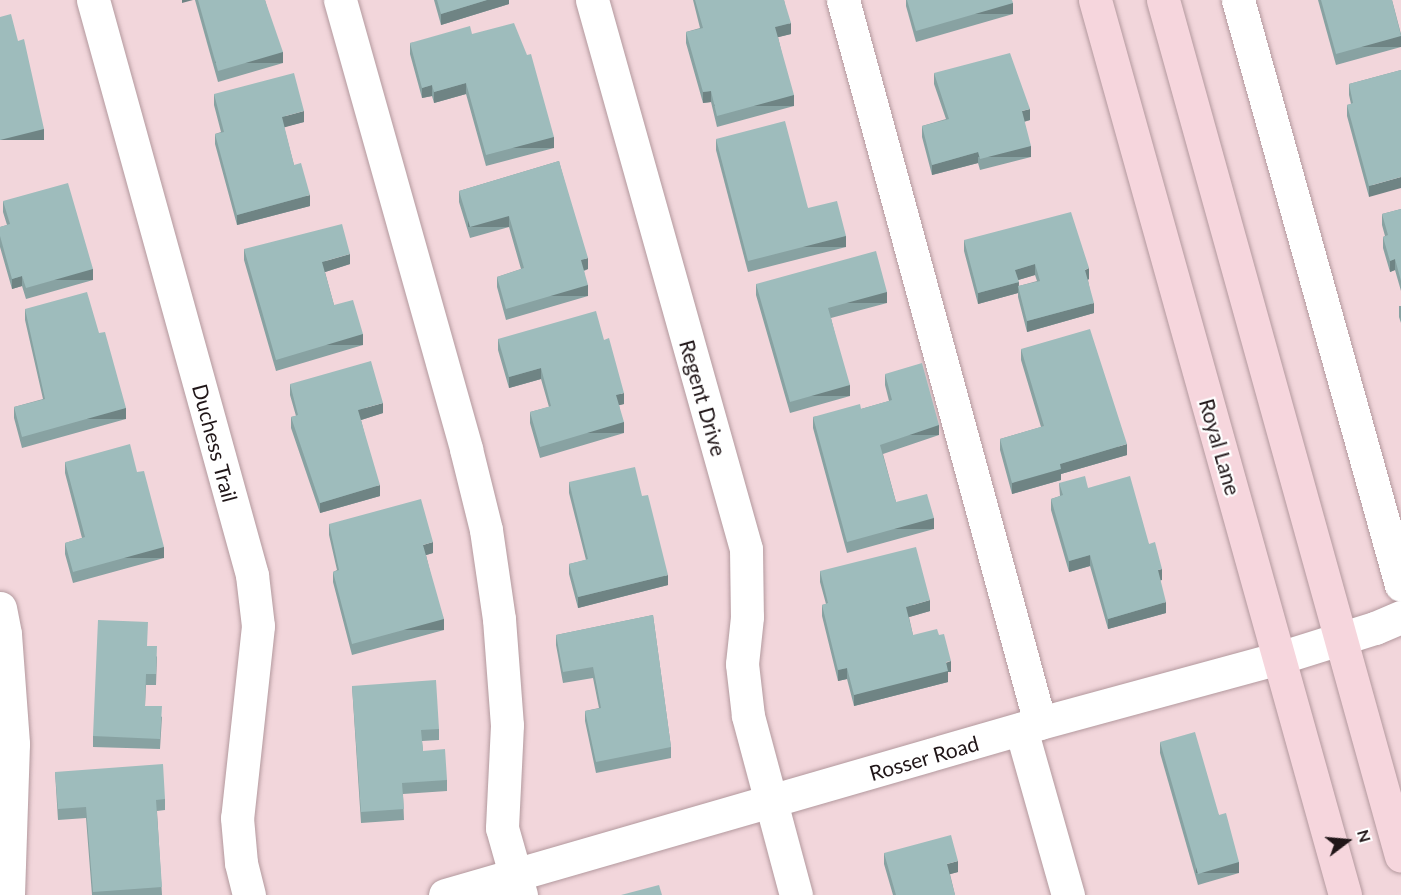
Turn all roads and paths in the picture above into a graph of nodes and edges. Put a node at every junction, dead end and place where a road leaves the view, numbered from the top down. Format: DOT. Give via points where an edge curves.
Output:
graph roads {
  1 [pos="93,0"];
  2 [pos="340,0"];
  3 [pos="592,0"];
  4 [pos="843,0"];
  5 [pos="1095,0"];
  6 [pos="1163,0"];
  7 [pos="1238,0"];
  8 [pos="1401,585"];
  9 [pos="0,608"];
  10 [pos="1401,617"];
  11 [pos="1340,639"];
  12 [pos="1279,658"];
  13 [pos="1031,726"];
  14 [pos="770,803"];
  15 [pos="1401,856"];
  16 [pos="518,885"];
  17 [pos="8,895"];
  18 [pos="249,895"];
  19 [pos="445,895"];
  20 [pos="796,895"];
  21 [pos="1068,895"];
  22 [pos="1345,895"];
  1 -- 18 [label="street, Duchess Trail" via="252,575 258,626 237,819"];
  2 -- 16 [label="street" via="486,530 499,619 507,725 502,828"];
  3 -- 14 [label="street, Regent Drive" via="746,549 747,617 742,664 748,716"];
  4 -- 13 [label="street"];
  5 -- 12 [label="main road, Royal Lane"];
  6 -- 11 [label="main road"];
  7 -- 8 [label="street"];
  9 -- 17 [label="street" via="13,744"];
  10 -- 11 [label="street, Rosser Road"];
  11 -- 12 [label="street, Rosser Road"];
  11 -- 15 [label="main road"];
  12 -- 13 [label="street, Rosser Road"];
  12 -- 22 [label="main road, Royal Lane"];
  13 -- 14 [label="street, Rosser Road"];
  13 -- 21 [label="street"];
  14 -- 16 [label="street, Rosser Road"];
  14 -- 20 [label="street, Regent Drive"];
  16 -- 19 [label="street, Rosser Road"];
}
